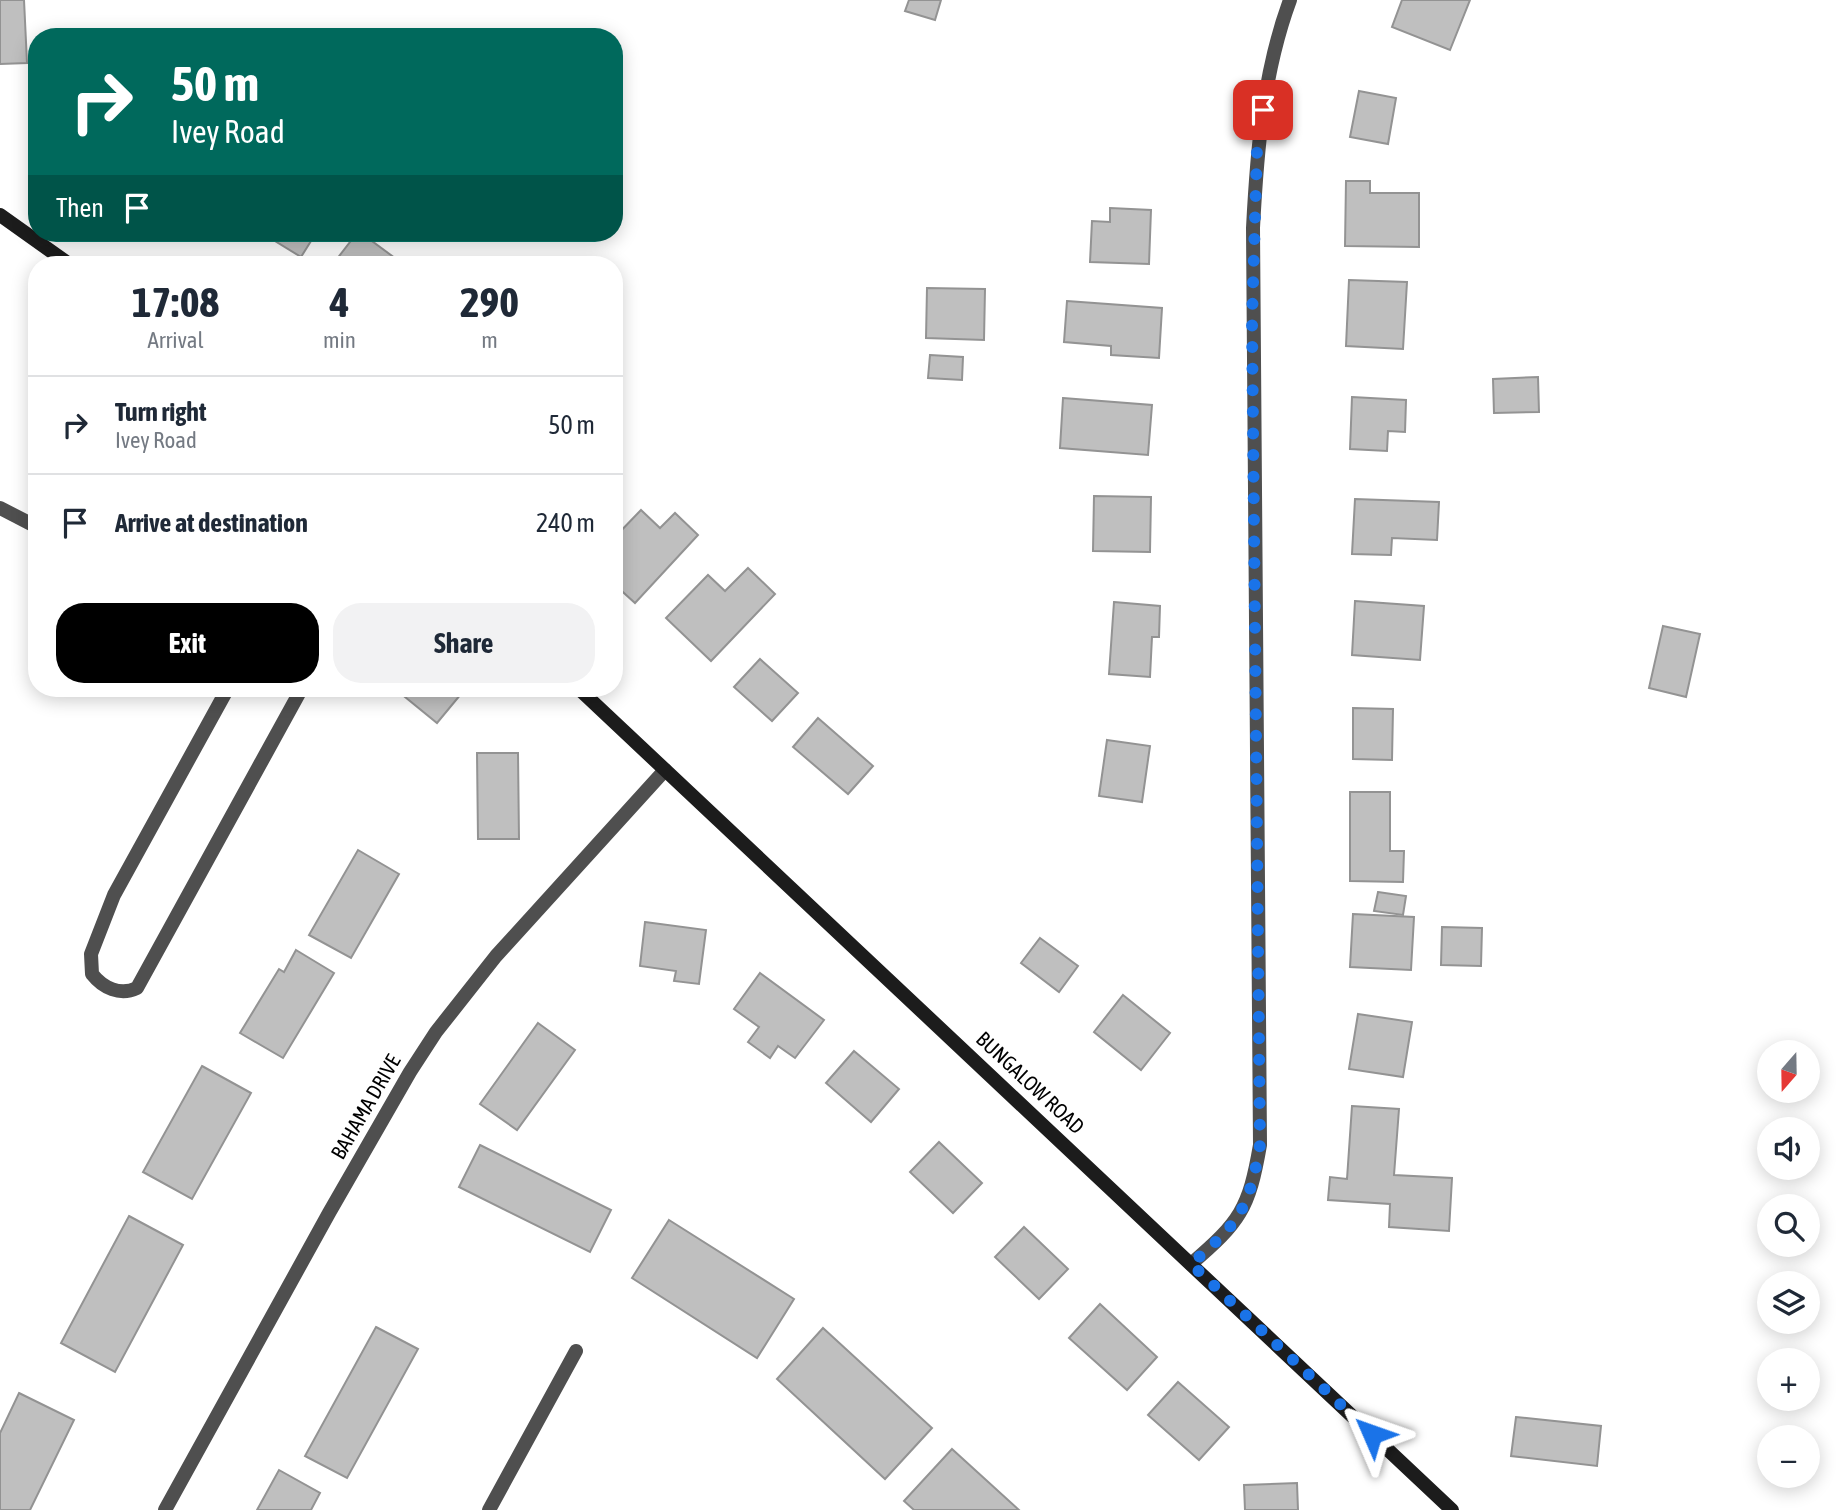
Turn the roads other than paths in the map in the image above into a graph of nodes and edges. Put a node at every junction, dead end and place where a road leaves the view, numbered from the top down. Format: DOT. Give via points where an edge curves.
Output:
graph roads {
  1 [pos="1290,0"];
  2 [pos="0,215"];
  3 [pos="28,235"];
  4 [pos="38,242"];
  5 [pos="58,256"];
  6 [pos="0,508"];
  7 [pos="28,522"];
  8 [pos="223,697"];
  9 [pos="297,697"];
  10 [pos="588,697"];
  11 [pos="665,770"];
  12 [pos="1191,1264"];
  13 [pos="576,1351"];
  14 [pos="165,1510"];
  15 [pos="489,1510"];
  16 [pos="1452,1510"];
  1 -- 12 [label="street" via="1280,28 1259,137 1253,228 1260,1145 1249,1198 1237,1219"];
  2 -- 3 [label="street"];
  4 -- 5 [label="street"];
  6 -- 7 [label="street"];
  8 -- 9 [label="street" via="114,895 97,935 91,954 92,974 116,991 137,988"];
  10 -- 11 [label="street, BUNGALOW ROAD"];
  11 -- 12 [label="street, BUNGALOW ROAD"];
  11 -- 14 [label="street, BAHAMA DRIVE" via="496,956 436,1032 329,1213"];
  12 -- 16 [label="street, BUNGALOW ROAD"];
  13 -- 15 [label="street"];
}
